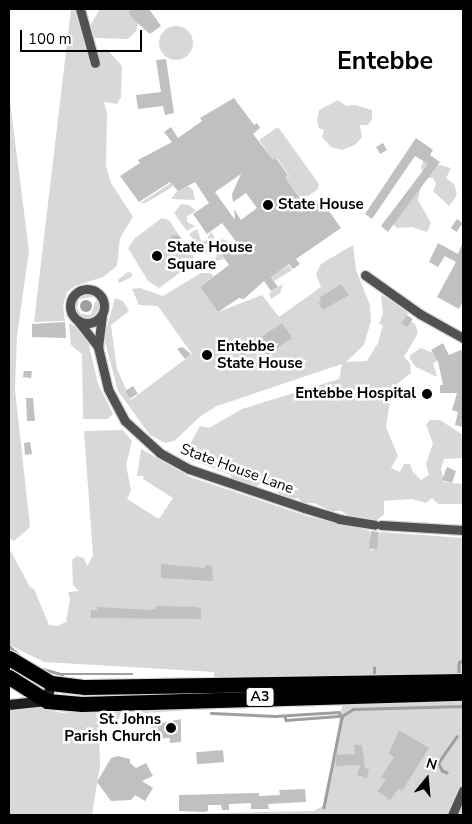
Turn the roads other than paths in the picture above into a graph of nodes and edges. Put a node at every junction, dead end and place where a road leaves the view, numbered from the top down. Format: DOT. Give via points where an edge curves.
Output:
graph roads {
  1 [pos="80,9"];
  2 [pos="95,63"];
  3 [pos="365,275"];
  4 [pos="102,315"];
  5 [pos="78,321"];
  6 [pos="463,338"];
  7 [pos="98,347"];
  8 [pos="463,530"];
  9 [pos="10,661"];
  10 [pos="9,677"];
  11 [pos="463,681"];
  12 [pos="56,684"];
  13 [pos="463,693"];
  14 [pos="52,702"];
  15 [pos="9,705"];
  16 [pos="463,790"];
  17 [pos="452,815"];
  1 -- 2 [label="street"];
  3 -- 6 [label="street" via="420,314"];
  4 -- 5 [label="street" via="91,323"];
  4 -- 5 [label="street" via="104,304 101,296 94,290 83,289 70,301 72,314"];
  4 -- 7 [label="street"];
  5 -- 7 [label="street"];
  7 -- 8 [label="street, State House Lane" via="108,389 125,421 160,453 188,469 339,519 377,525"];
  9 -- 12 [label="highway, A3"];
  10 -- 14 [label="highway"];
  11 -- 12 [label="highway, A3" via="190,688"];
  12 -- 14 [label="street"];
  13 -- 14 [label="highway, A3"];
  14 -- 15 [label="street"];
  16 -- 17 [label="street"];
}
